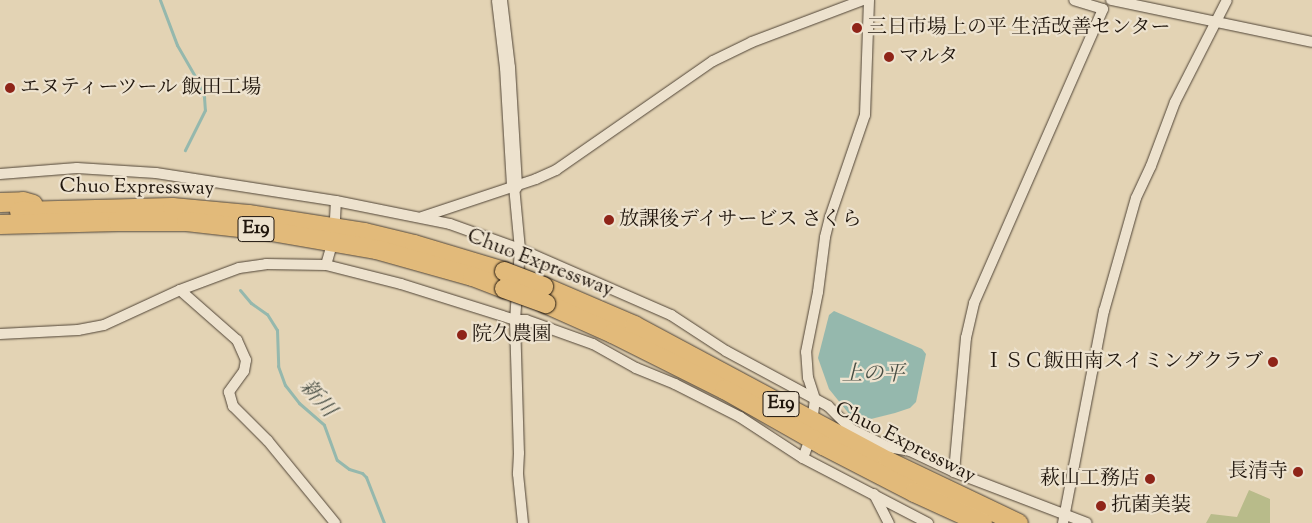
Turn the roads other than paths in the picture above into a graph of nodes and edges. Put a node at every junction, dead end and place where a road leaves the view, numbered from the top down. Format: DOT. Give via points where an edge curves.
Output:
graph roads {
  1 [pos="499,0"];
  2 [pos="863,0"];
  3 [pos="869,0"];
  4 [pos="1074,0"];
  5 [pos="1110,0"];
  6 [pos="1227,0"];
  7 [pos="1217,23"];
  8 [pos="1312,42"];
  9 [pos="0,174"];
  10 [pos="514,186"];
  11 [pos="336,201"];
  12 [pos="0,202"];
  13 [pos="54,209"];
  14 [pos="0,212"];
  15 [pos="421,217"];
  16 [pos="335,219"];
  17 [pos="117,221"];
  18 [pos="0,224"];
  19 [pos="0,232"];
  20 [pos="520,249"];
  21 [pos="330,251"];
  22 [pos="326,265"];
  23 [pos="504,280"];
  24 [pos="180,290"];
  25 [pos="544,294"];
  26 [pos="515,320"];
  27 [pos="0,334"];
  28 [pos="815,399"];
  29 [pos="813,415"];
  30 [pos="807,447"];
  31 [pos="803,458"];
  32 [pos="954,472"];
  33 [pos="874,494"];
  34 [pos="1063,518"];
  35 [pos="335,523"];
  36 [pos="523,523"];
  37 [pos="889,523"];
  38 [pos="928,523"];
  39 [pos="982,523"];
  40 [pos="1018,523"];
  41 [pos="1087,523"];
  1 -- 10 [label="street" via="507,67"];
  2 -- 10 [label="street" via="752,42 713,61 556,170"];
  3 -- 28 [label="street" via="865,115 825,237 806,352 808,378"];
  4 -- 32 [label="street" via="1103,9 974,303 966,338"];
  5 -- 7 [label="street"];
  6 -- 7 [label="street"];
  7 -- 8 [label="street"];
  7 -- 34 [label="street" via="1175,102 1136,198 1104,312"];
  9 -- 11 [label="street" via="78,168 156,173"];
  10 -- 15 [label="street"];
  10 -- 20 [label="street"];
  11 -- 15 [label="street"];
  11 -- 16 [label="street"];
  12 -- 13 [label="highway" via="23,201"];
  13 -- 14 [label="highway, Chuo Expressway / E19"];
  13 -- 23 [label="highway, Chuo Expressway / E19" via="172,207 364,232 422,246"];
  15 -- 20 [label="street"];
  17 -- 18 [label="highway, Chuo Expressway / E19"];
  17 -- 19 [label="highway"];
  17 -- 23 [label="highway, Chuo Expressway / E19" via="186,222 314,238"];
  20 -- 26 [label="street"];
  20 -- 28 [label="street" via="671,315 726,351"];
  21 -- 22 [label="street"];
  22 -- 24 [label="street" via="266,264 239,268"];
  22 -- 26 [label="street" via="401,284"];
  23 -- 25 [label="highway, Chuo Expressway / E19, bridge"];
  24 -- 27 [label="street" via="104,325 78,330"];
  24 -- 35 [label="street" via="237,340 246,360 244,371 228,392 234,406 268,441"];
  25 -- 39 [label="highway, Chuo Expressway / E19" via="823,445"];
  25 -- 40 [label="highway, Chuo Expressway / E19" via="634,325 888,461"];
  26 -- 31 [label="street" via="526,320 593,344 740,417"];
  26 -- 36 [label="street" via="518,474"];
  28 -- 29 [label="street"];
  28 -- 32 [label="street" via="828,406 851,429"];
  30 -- 31 [label="street"];
  31 -- 33 [label="street"];
  32 -- 34 [label="street"];
  33 -- 37 [label="street"];
  33 -- 38 [label="street"];
  34 -- 41 [label="street"];
}
